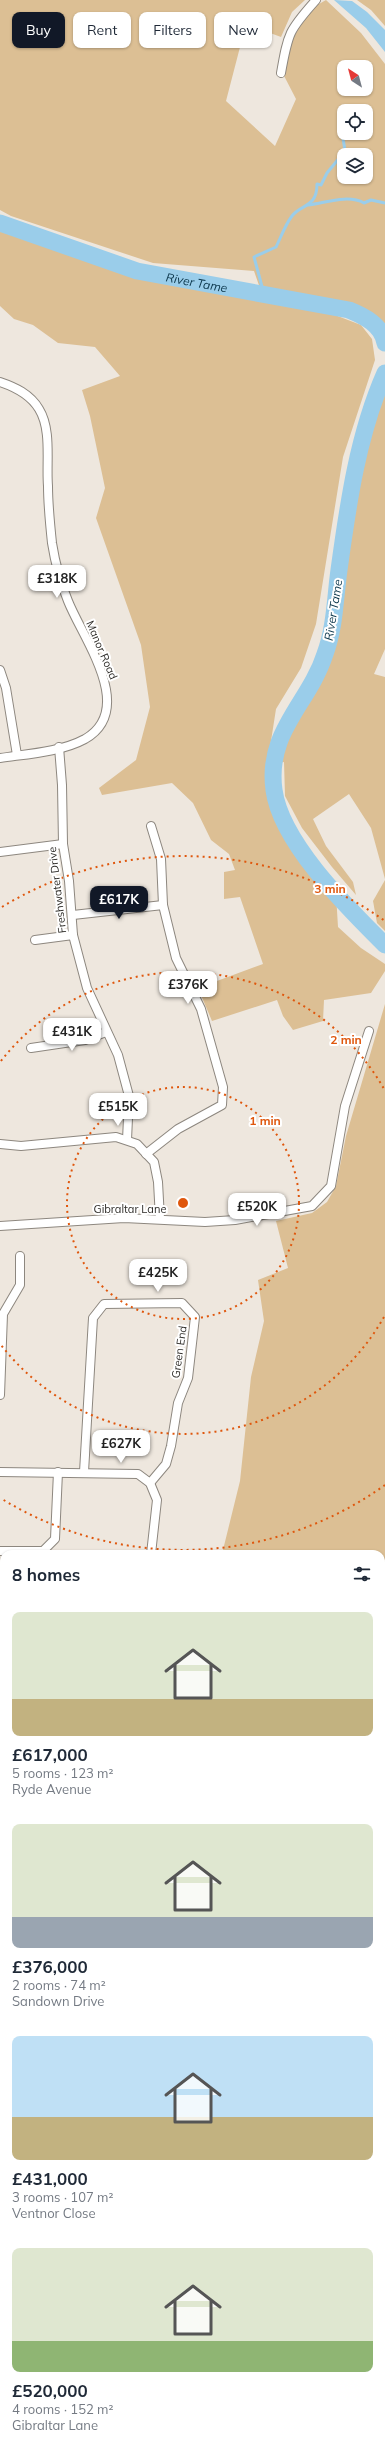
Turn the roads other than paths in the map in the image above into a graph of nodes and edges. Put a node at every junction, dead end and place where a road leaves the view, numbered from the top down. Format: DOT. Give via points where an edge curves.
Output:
graph roads {
  1 [pos="316,0"];
  2 [pos="281,73"];
  3 [pos="0,382"];
  4 [pos="0,670"];
  5 [pos="59,747"];
  6 [pos="17,755"];
  7 [pos="0,758"];
  8 [pos="151,826"];
  9 [pos="63,844"];
  10 [pos="0,852"];
  11 [pos="163,905"];
  12 [pos="73,915"];
  13 [pos="73,935"];
  14 [pos="35,940"];
  15 [pos="369,1031"];
  16 [pos="106,1032"];
  17 [pos="31,1048"];
  18 [pos="126,1140"];
  19 [pos="0,1144"];
  20 [pos="146,1154"];
  21 [pos="160,1219"];
  22 [pos="0,1226"];
  23 [pos="20,1256"];
  24 [pos="0,1395"];
  25 [pos="0,1472"];
  26 [pos="58,1472"];
  27 [pos="84,1472"];
  28 [pos="150,1483"];
  29 [pos="44,1550"];
  30 [pos="151,1550"];
  1 -- 2 [label="street" via="290,32"];
  3 -- 5 [label="street, Manor Road" via="18,387 39,408 47,434 52,544 68,600 107,691 106,715 101,724 86,738"];
  4 -- 6 [label="street" via="6,688"];
  5 -- 6 [label="street, Manor Road"];
  5 -- 9 [label="street, Freshwater Drive"];
  6 -- 7 [label="street, Manor Road"];
  8 -- 11 [label="street" via="161,859"];
  9 -- 10 [label="street"];
  9 -- 12 [label="street, Freshwater Drive"];
  11 -- 12 [label="street"];
  11 -- 20 [label="street" via="176,958 201,1009 223,1087 222,1105 178,1129"];
  12 -- 13 [label="street, Freshwater Drive"];
  13 -- 14 [label="street"];
  13 -- 16 [label="street, Freshwater Drive" via="87,988"];
  15 -- 21 [label="street, Gibraltar Lane" via="345,1106 331,1186 312,1206 236,1220 205,1222"];
  16 -- 17 [label="street" via="85,1040"];
  16 -- 18 [label="street, Freshwater Drive" via="118,1055 129,1096"];
  18 -- 19 [label="street" via="116,1137 21,1146"];
  18 -- 20 [label="street" via="137,1144"];
  20 -- 21 [label="street" via="154,1162"];
  21 -- 22 [label="street, Gibraltar Lane" via="124,1218"];
  23 -- 24 [label="street" via="20,1285 3,1314"];
  25 -- 26 [label="street"];
  26 -- 27 [label="street"];
  26 -- 29 [label="street" via="55,1539"];
  27 -- 28 [label="street" via="138,1474"];
  27 -- 28 [label="street, Green End" via="93,1318 104,1304 182,1304 195,1317 188,1378 178,1403 166,1464"];
  28 -- 30 [label="street" via="157,1500"];
}
